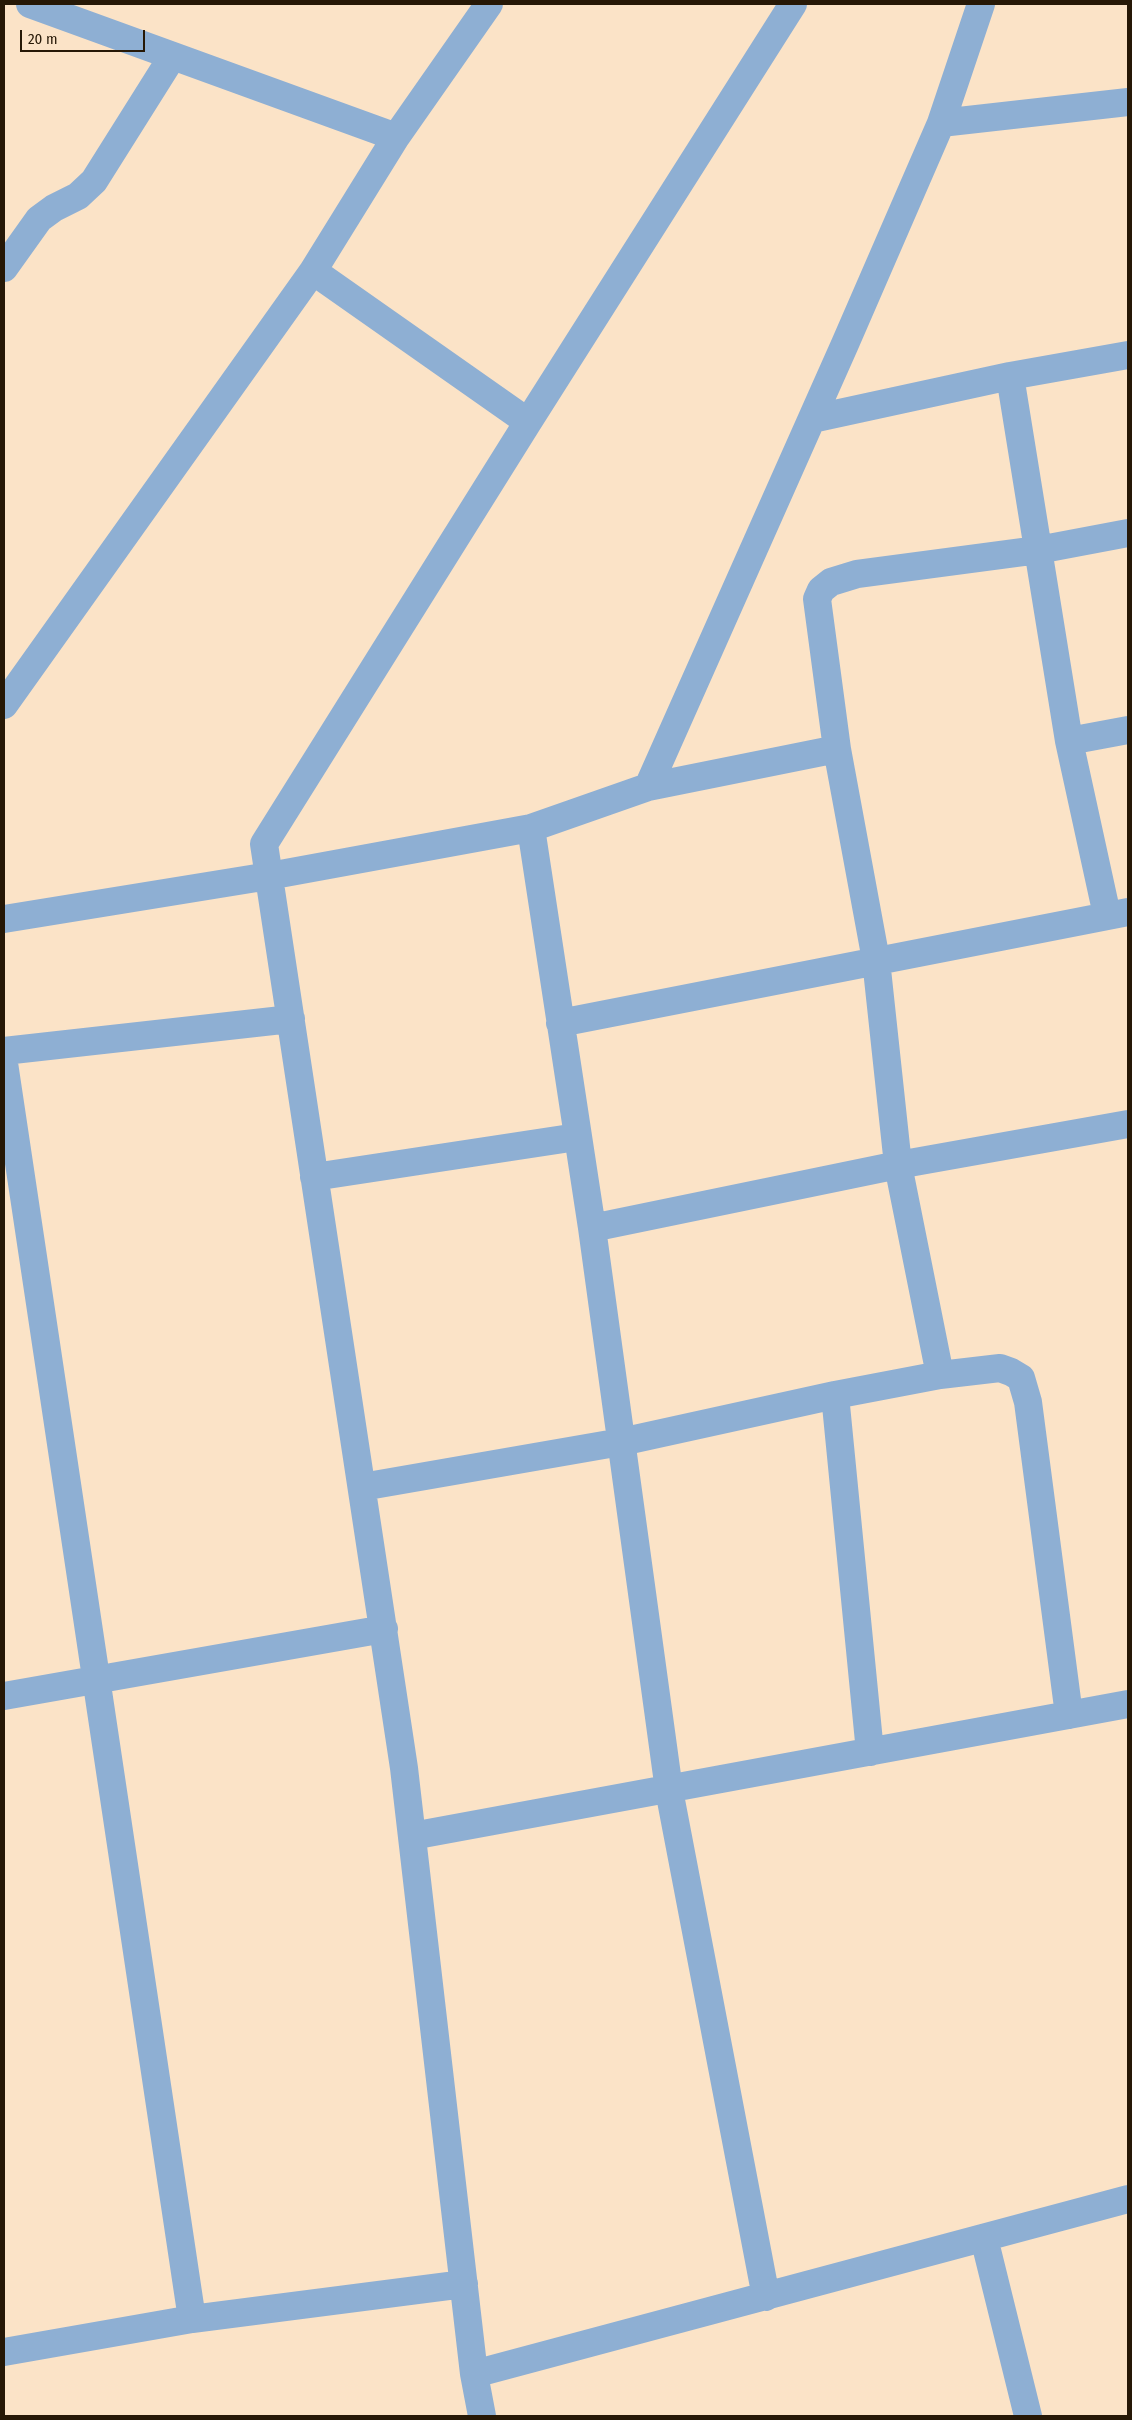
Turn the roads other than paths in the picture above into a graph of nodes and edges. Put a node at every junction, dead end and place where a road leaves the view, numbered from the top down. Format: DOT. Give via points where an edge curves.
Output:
graph roads {
  1 [pos="30,4"];
  2 [pos="490,4"];
  3 [pos="793,4"];
  4 [pos="981,4"];
  5 [pos="172,56"];
  6 [pos="1128,102"];
  7 [pos="941,123"];
  8 [pos="396,137"];
  9 [pos="4,268"];
  10 [pos="313,270"];
  11 [pos="1128,355"];
  12 [pos="1010,376"];
  13 [pos="812,419"];
  14 [pos="528,422"];
  15 [pos="1128,533"];
  16 [pos="1038,550"];
  17 [pos="4,705"];
  18 [pos="1128,730"];
  19 [pos="1069,741"];
  20 [pos="837,749"];
  21 [pos="648,787"];
  22 [pos="531,828"];
  23 [pos="269,876"];
  24 [pos="1118,913"];
  25 [pos="4,919"];
  26 [pos="876,960"];
  27 [pos="291,1019"];
  28 [pos="560,1023"];
  29 [pos="4,1050"];
  30 [pos="4,1063"];
  31 [pos="1128,1124"];
  32 [pos="577,1137"];
  33 [pos="898,1166"];
  34 [pos="314,1177"];
  35 [pos="592,1228"];
  36 [pos="940,1375"];
  37 [pos="834,1395"];
  38 [pos="621,1442"];
  39 [pos="362,1487"];
  40 [pos="384,1629"];
  41 [pos="94,1680"];
  42 [pos="4,1696"];
  43 [pos="1128,1704"];
  44 [pos="1069,1715"];
  45 [pos="870,1752"];
  46 [pos="669,1790"];
  47 [pos="412,1836"];
  48 [pos="1128,2199"];
  49 [pos="984,2238"];
  50 [pos="464,2284"];
  51 [pos="766,2297"];
  52 [pos="192,2319"];
  53 [pos="4,2352"];
  54 [pos="474,2374"];
  55 [pos="482,2416"];
  56 [pos="1028,2416"];
  1 -- 5 [label="street"];
  2 -- 8 [label="street"];
  3 -- 14 [label="street"];
  4 -- 7 [label="street"];
  5 -- 8 [label="street"];
  5 -- 9 [label="street" via="94,181 78,196 39,219"];
  6 -- 7 [label="street"];
  7 -- 13 [label="street"];
  8 -- 10 [label="street"];
  10 -- 14 [label="street"];
  10 -- 17 [label="street"];
  11 -- 12 [label="street"];
  12 -- 13 [label="street"];
  12 -- 16 [label="street"];
  13 -- 21 [label="street"];
  14 -- 23 [label="street" via="264,844"];
  15 -- 16 [label="street"];
  16 -- 19 [label="street"];
  16 -- 20 [label="street" via="857,574 831,582 821,590 817,599"];
  18 -- 19 [label="street"];
  19 -- 24 [label="street"];
  20 -- 21 [label="street"];
  20 -- 26 [label="street"];
  21 -- 22 [label="street"];
  22 -- 23 [label="street"];
  22 -- 28 [label="street"];
  23 -- 25 [label="street"];
  23 -- 27 [label="street"];
  24 -- 26 [label="street"];
  26 -- 28 [label="street"];
  26 -- 33 [label="street"];
  27 -- 29 [label="street"];
  27 -- 34 [label="street"];
  28 -- 32 [label="street"];
  30 -- 41 [label="street"];
  31 -- 33 [label="street"];
  32 -- 34 [label="street"];
  32 -- 35 [label="street"];
  33 -- 35 [label="street"];
  33 -- 36 [label="street"];
  34 -- 39 [label="street"];
  35 -- 38 [label="street"];
  36 -- 37 [label="street"];
  36 -- 44 [label="street" via="1000,1368 1021,1378 1028,1402"];
  37 -- 38 [label="street"];
  37 -- 45 [label="street"];
  38 -- 39 [label="street"];
  38 -- 46 [label="street"];
  39 -- 40 [label="street"];
  40 -- 41 [label="street"];
  40 -- 47 [label="street"];
  41 -- 42 [label="street"];
  41 -- 52 [label="street"];
  43 -- 44 [label="street"];
  44 -- 45 [label="street"];
  45 -- 46 [label="street"];
  46 -- 47 [label="street"];
  46 -- 51 [label="street"];
  47 -- 50 [label="street"];
  48 -- 49 [label="street"];
  49 -- 51 [label="street"];
  49 -- 56 [label="street"];
  50 -- 52 [label="street"];
  50 -- 54 [label="street"];
  51 -- 54 [label="street"];
  52 -- 53 [label="street"];
  54 -- 55 [label="street"];
}
